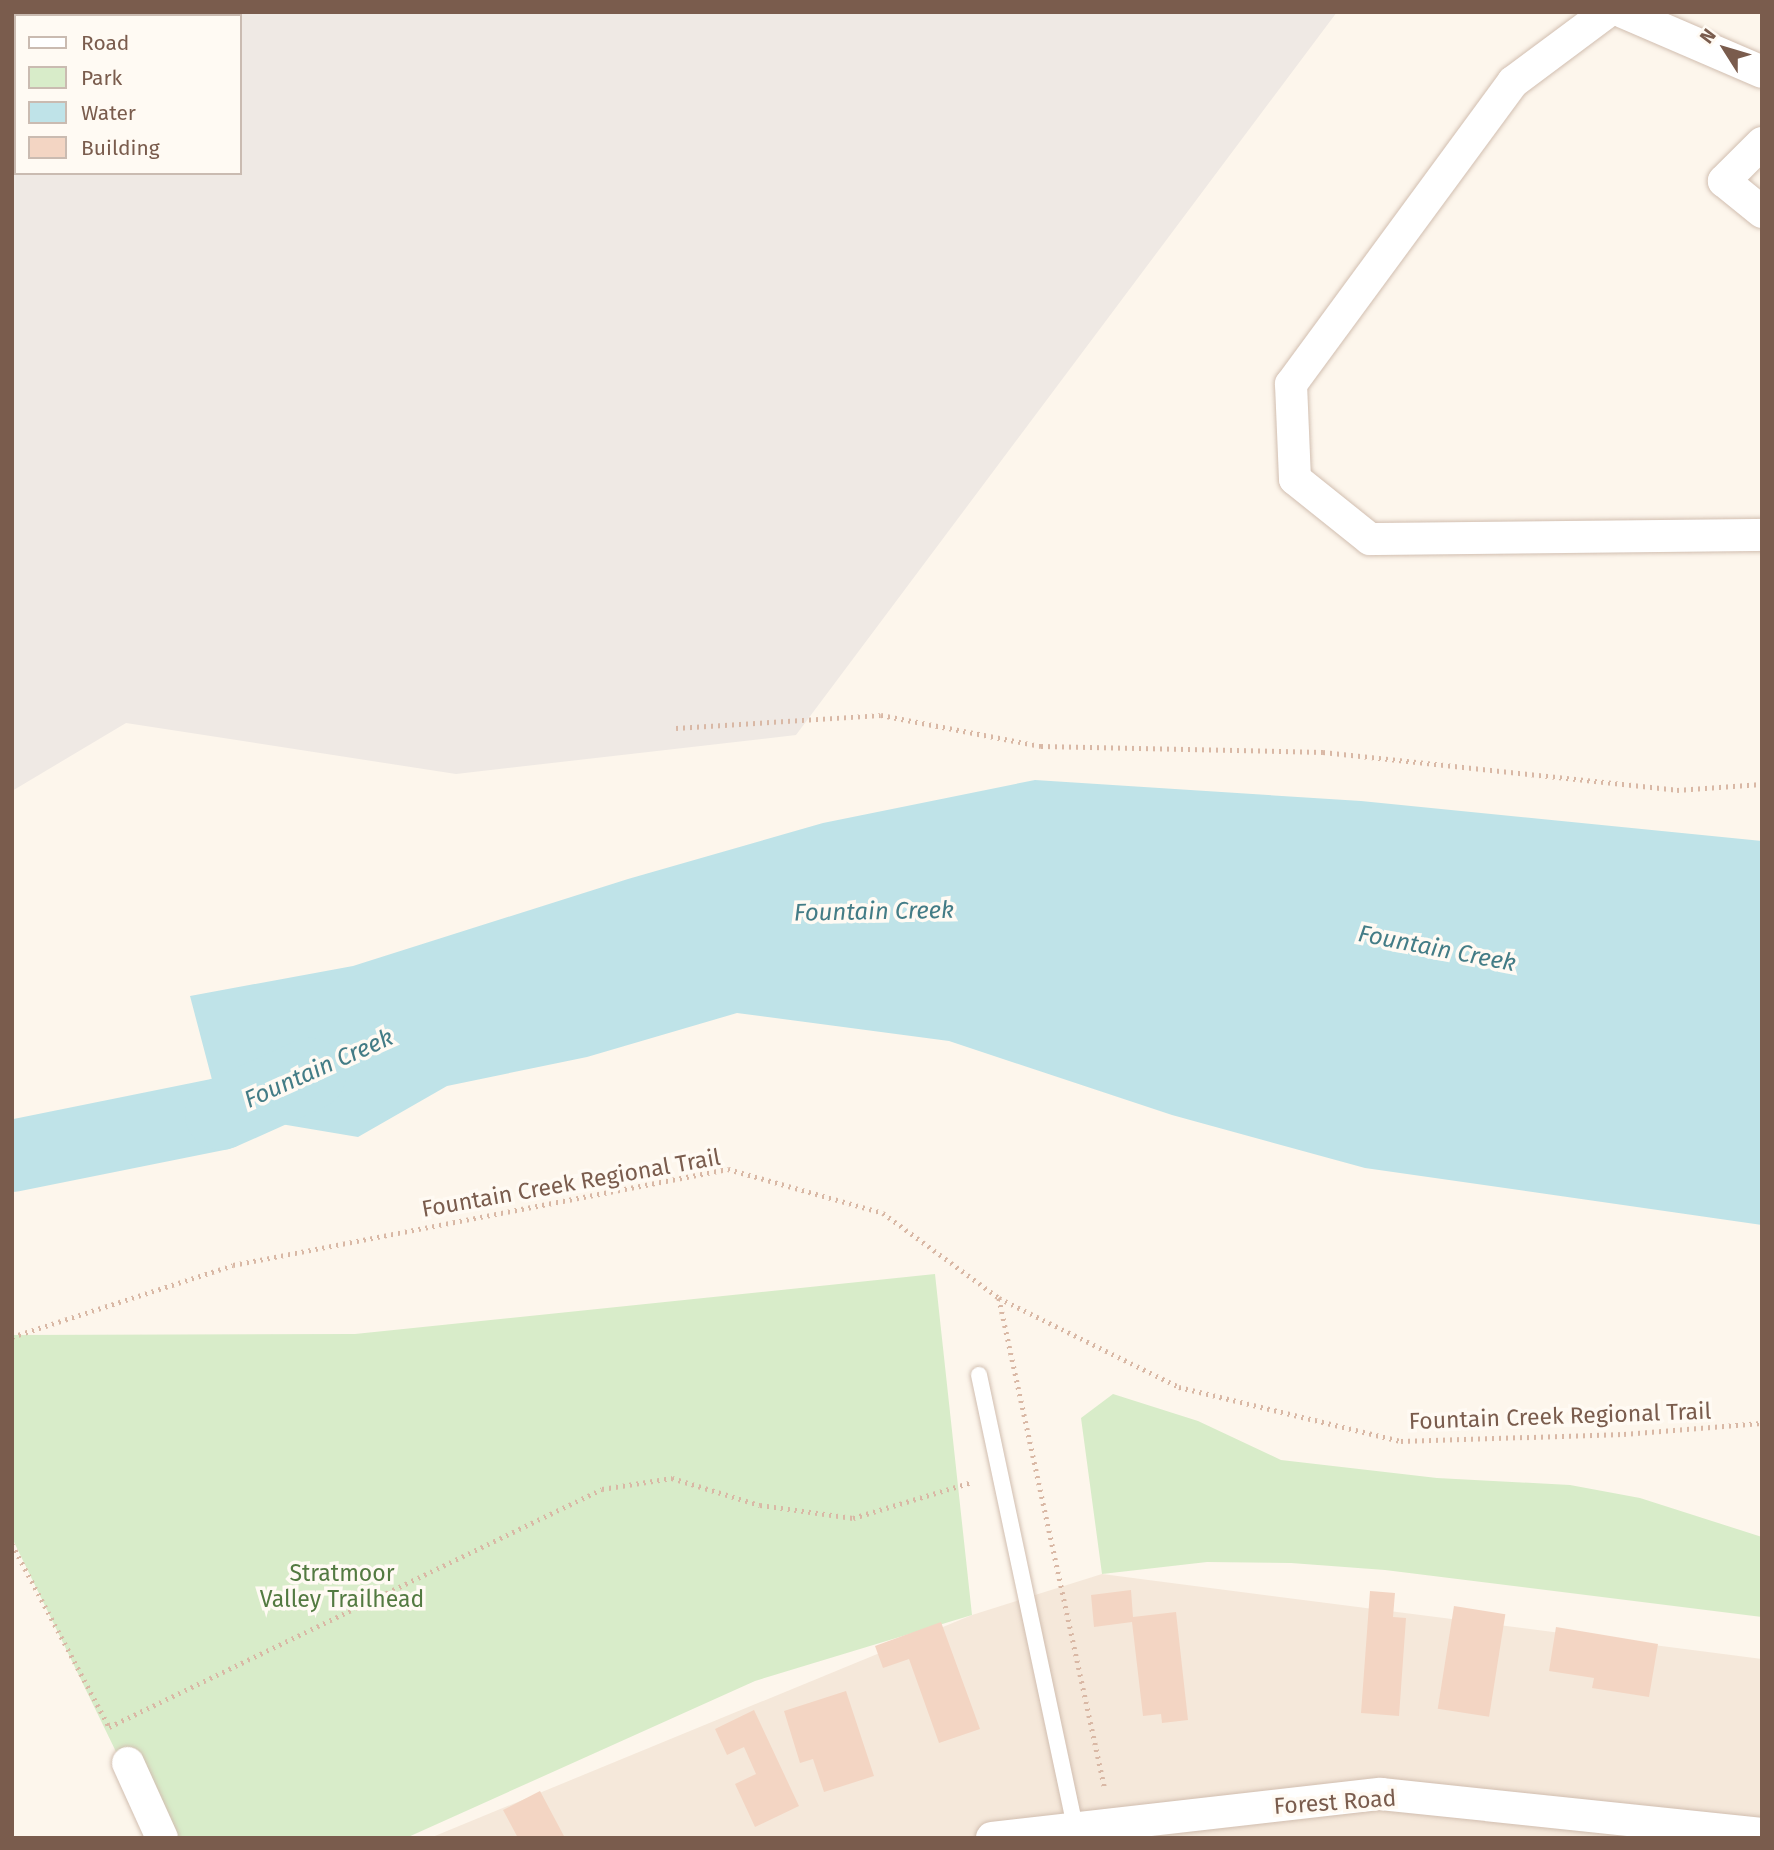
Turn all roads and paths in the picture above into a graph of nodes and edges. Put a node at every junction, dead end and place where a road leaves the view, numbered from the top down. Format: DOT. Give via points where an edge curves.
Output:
graph roads {
  1 [pos="1607,12"];
  2 [pos="1623,12"];
  3 [pos="1762,72"];
  4 [pos="1762,143"];
  5 [pos="1762,212"];
  6 [pos="1762,535"];
  7 [pos="676,728"];
  8 [pos="1762,784"];
  9 [pos="999,1298"];
  10 [pos="12,1337"];
  11 [pos="979,1375"];
  12 [pos="1762,1423"];
  13 [pos="1000,1474"];
  14 [pos="12,1544"];
  15 [pos="109,1727"];
  16 [pos="128,1763"];
  17 [pos="1113,1824"];
  18 [pos="1075,1828"];
  19 [pos="1762,1834"];
  20 [pos="162,1838"];
  21 [pos="992,1838"];
  1 -- 6 [label="street" via="1513,82 1291,384 1294,479 1370,539"];
  2 -- 3 [label="street"];
  4 -- 5 [label="street" via="1724,181"];
  7 -- 8 [label="path" via="881,715 1041,746 1323,752 1677,790"];
  9 -- 10 [label="path, Fountain Creek Regional Trail" via="883,1213 729,1169 233,1265"];
  9 -- 12 [label="path, Fountain Creek Regional Trail" via="1179,1387 1401,1441 1624,1434"];
  9 -- 17 [label="path"];
  11 -- 13 [label="lane"];
  13 -- 15 [label="path" via="853,1518 760,1505 672,1478 602,1489"];
  13 -- 18 [label="lane"];
  14 -- 15 [label="path"];
  15 -- 16 [label="path"];
  16 -- 20 [label="street"];
  17 -- 18 [label="street, Forest Road"];
  17 -- 19 [label="street, Forest Road" via="1381,1794"];
  18 -- 21 [label="street, Forest Road"];
}
